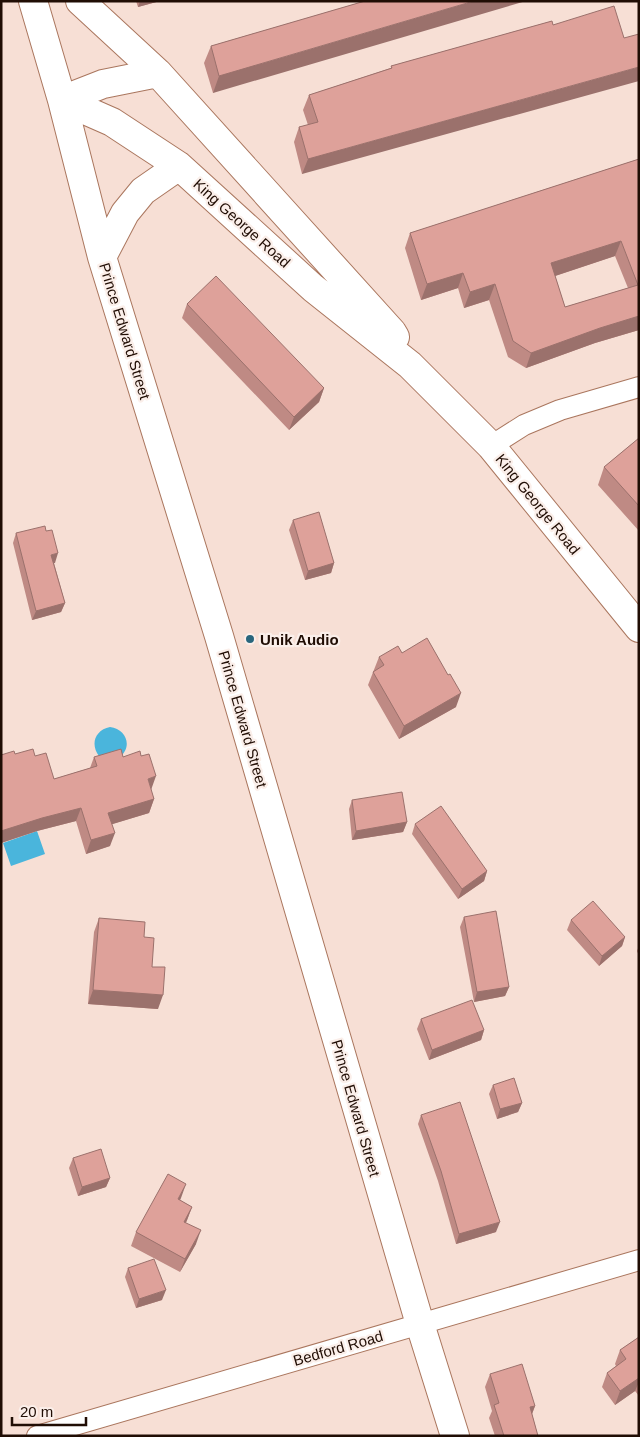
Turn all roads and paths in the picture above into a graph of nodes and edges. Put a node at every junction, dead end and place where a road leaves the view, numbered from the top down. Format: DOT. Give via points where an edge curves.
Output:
graph roads {
  1 [pos="33,1"];
  2 [pos="80,1"];
  3 [pos="158,73"];
  4 [pos="62,100"];
  5 [pos="179,166"];
  6 [pos="102,257"];
  7 [pos="410,365"];
  8 [pos="639,387"];
  9 [pos="491,446"];
  10 [pos="639,628"];
  11 [pos="639,1260"];
  12 [pos="420,1324"];
  13 [pos="37,1436"];
  14 [pos="455,1436"];
  1 -- 4 [label="main road, Prince Edward Street"];
  2 -- 3 [label="main road, King George Road"];
  3 -- 4 [label="main road" via="103,84"];
  3 -- 7 [label="main road, King George Road" via="392,332"];
  4 -- 5 [label="main road, King George Road" via="112,122"];
  4 -- 6 [label="main road, Prince Edward Street"];
  5 -- 6 [label="main road" via="143,191 125,213"];
  5 -- 7 [label="main road, King George Road" via="313,288"];
  6 -- 12 [label="main road, Prince Edward Street" via="219,636"];
  7 -- 9 [label="main road, King George Road"];
  8 -- 9 [label="street" via="560,410 524,425"];
  9 -- 10 [label="main road, King George Road"];
  11 -- 12 [label="street, Bedford Road"];
  12 -- 13 [label="street, Bedford Road"];
  12 -- 14 [label="main road, Prince Edward Street"];
}
